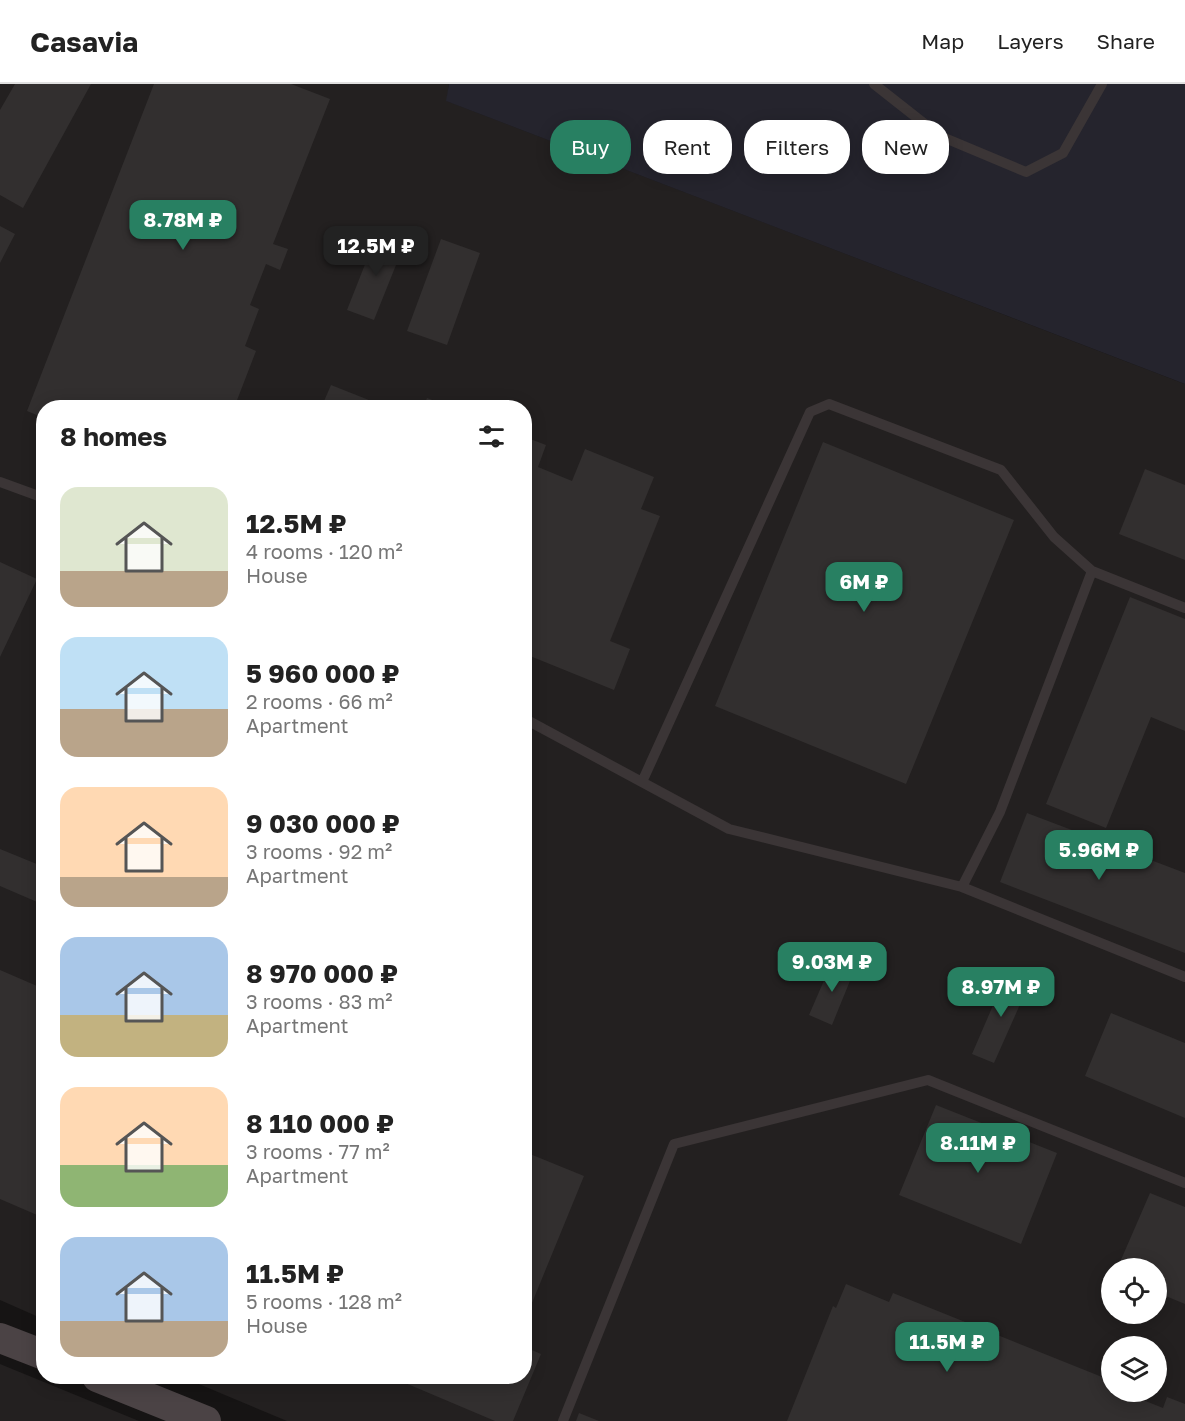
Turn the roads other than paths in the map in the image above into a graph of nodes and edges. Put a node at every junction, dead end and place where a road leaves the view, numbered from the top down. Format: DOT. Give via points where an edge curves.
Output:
graph roads {
  1 [pos="874,84"];
  2 [pos="1102,84"];
  3 [pos="0,482"];
  4 [pos="36,495"];
  5 [pos="1092,571"];
  6 [pos="1185,608"];
  7 [pos="532,723"];
  8 [pos="642,782"];
  9 [pos="962,887"];
  10 [pos="1185,977"];
  11 [pos="1185,1183"];
  12 [pos="0,1338"];
  13 [pos="36,1352"];
  14 [pos="114,1384"];
  15 [pos="206,1421"];
  16 [pos="563,1421"];
  1 -- 2 [label="lane" via="940,136 1026,172 1063,153"];
  3 -- 4 [label="lane"];
  5 -- 6 [label="lane"];
  5 -- 8 [label="lane" via="1054,537 1001,470 830,404 810,412"];
  5 -- 9 [label="lane" via="1000,812"];
  7 -- 8 [label="lane"];
  8 -- 9 [label="lane" via="729,829"];
  9 -- 10 [label="lane"];
  11 -- 16 [label="lane" via="928,1080 674,1144"];
  12 -- 13 [label="main road"];
  14 -- 15 [label="main road"];
}
